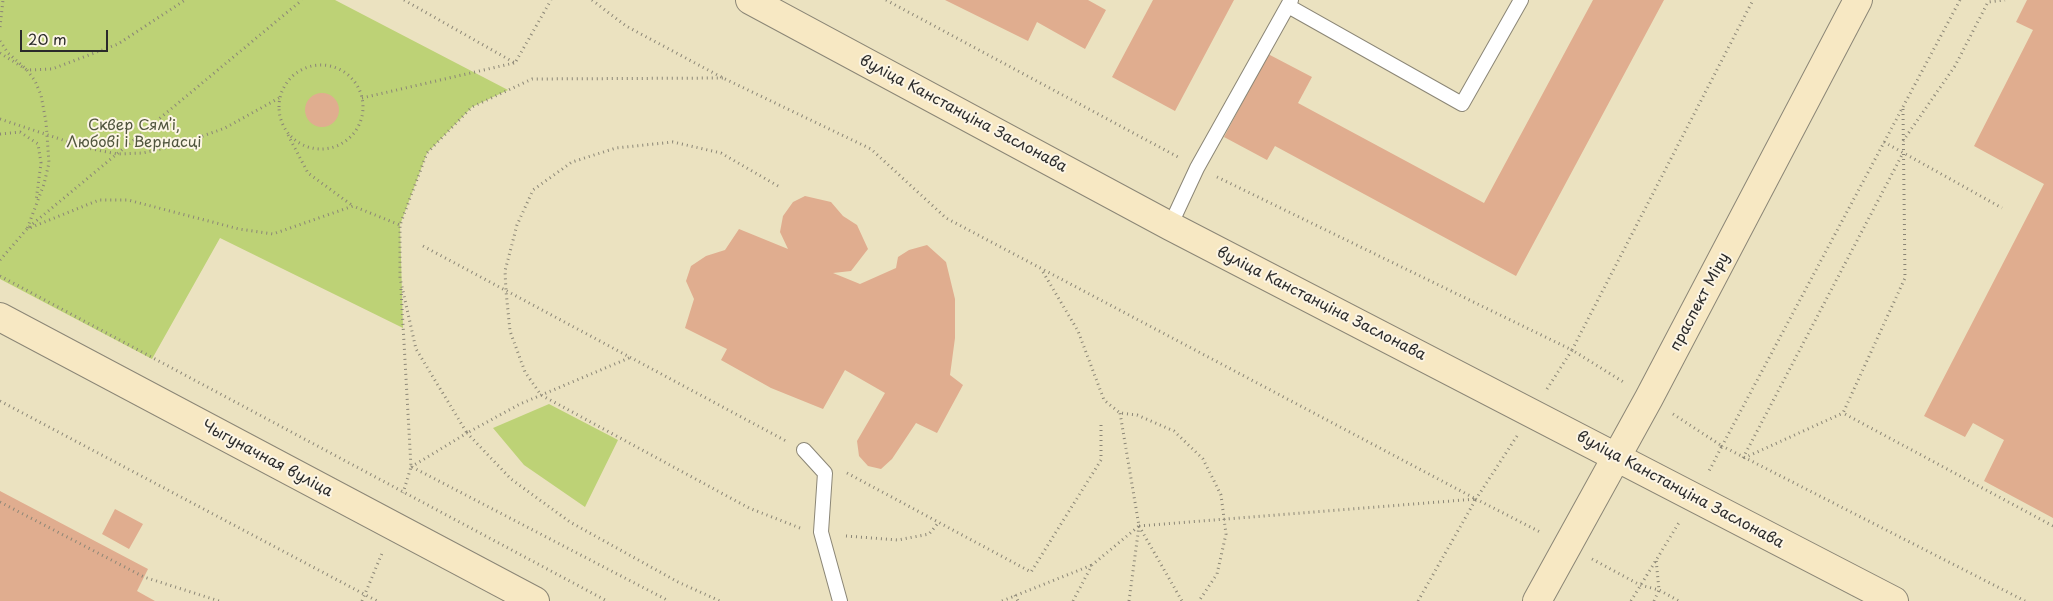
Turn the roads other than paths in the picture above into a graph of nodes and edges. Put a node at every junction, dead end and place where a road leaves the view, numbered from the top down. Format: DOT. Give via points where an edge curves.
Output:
graph roads {
  1 [pos="1521,0"];
  2 [pos="1858,0"];
  3 [pos="765,3"];
  4 [pos="1290,3"];
  5 [pos="1170,226"];
  6 [pos="0,317"];
  7 [pos="804,450"];
  8 [pos="1615,456"];
  9 [pos="534,601"];
  10 [pos="840,601"];
  11 [pos="1537,601"];
  12 [pos="1894,601"];
  1 -- 4 [label="lane" via="1462,104"];
  2 -- 8 [label="main road, праспект Міру" via="1649,398"];
  3 -- 5 [label="main road, вуліца Канстанціна Заслонава"];
  4 -- 5 [label="lane" via="1197,168"];
  5 -- 8 [label="main road, вуліца Канстанціна Заслонава"];
  6 -- 9 [label="main road, Чыгуначная вуліца"];
  7 -- 10 [label="lane" via="824,473 821,532"];
  8 -- 11 [label="main road, праспект Міру"];
  8 -- 12 [label="main road, вуліца Канстанціна Заслонава"];
}
